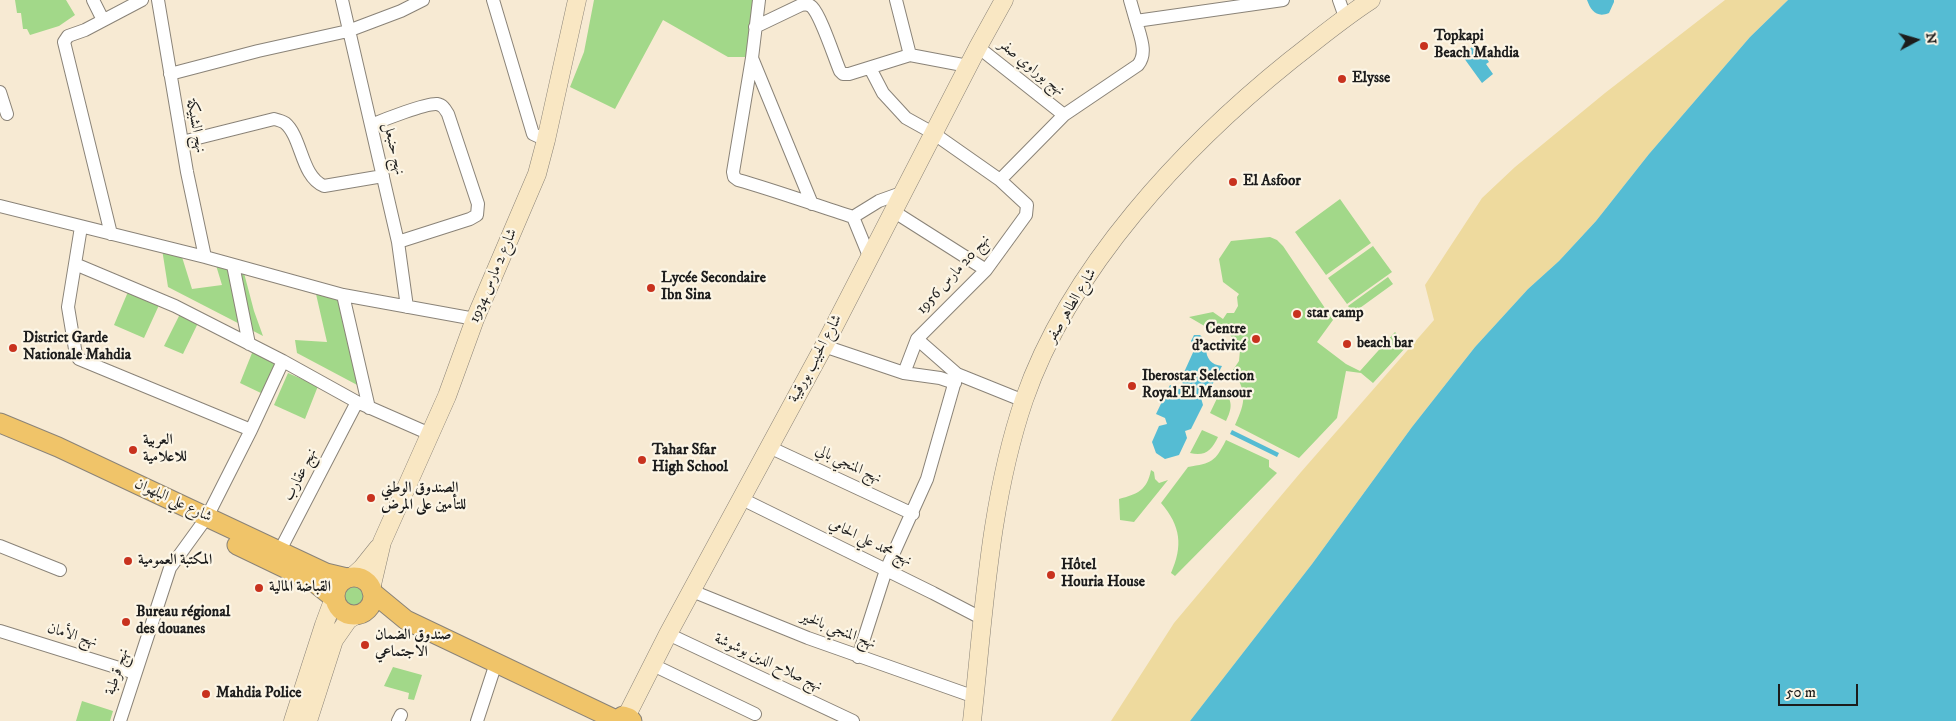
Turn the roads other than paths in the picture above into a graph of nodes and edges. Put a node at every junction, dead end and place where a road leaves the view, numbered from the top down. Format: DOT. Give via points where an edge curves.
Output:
graph roads {
  1 [pos="93,0"];
  2 [pos="142,0"];
  3 [pos="158,0"];
  4 [pos="342,0"];
  5 [pos="423,0"];
  6 [pos="493,0"];
  7 [pos="577,0"];
  8 [pos="759,0"];
  9 [pos="896,0"];
  10 [pos="1004,0"];
  11 [pos="1130,0"];
  12 [pos="1283,0"];
  13 [pos="1339,0"];
  14 [pos="1371,0"];
  15 [pos="1345,17"];
  16 [pos="102,20"];
  17 [pos="1136,21"];
  18 [pos="755,27"];
  19 [pos="348,31"];
  20 [pos="978,47"];
  21 [pos="910,55"];
  22 [pos="752,58"];
  23 [pos="968,66"];
  24 [pos="870,68"];
  25 [pos="170,74"];
  26 [pos="0,92"];
  27 [pos="7,114"];
  28 [pos="1064,115"];
  29 [pos="371,124"];
  30 [pos="933,133"];
  31 [pos="546,140"];
  32 [pos="182,142"];
  33 [pos="383,176"];
  34 [pos="1000,180"];
  35 [pos="904,192"];
  36 [pos="812,204"];
  37 [pos="0,206"];
  38 [pos="894,211"];
  39 [pos="853,216"];
  40 [pos="81,227"];
  41 [pos="111,234"];
  42 [pos="398,242"];
  43 [pos="869,256"];
  44 [pos="205,257"];
  45 [pos="75,264"];
  46 [pos="233,265"];
  47 [pos="986,270"];
  48 [pos="343,295"];
  49 [pos="407,307"];
  50 [pos="475,319"];
  51 [pos="917,339"];
  52 [pos="249,344"];
  53 [pos="824,346"];
  54 [pos="283,361"];
  55 [pos="904,373"];
  56 [pos="956,379"];
  57 [pos="1024,400"];
  58 [pos="356,402"];
  59 [pos="369,408"];
  60 [pos="0,423"];
  61 [pos="251,430"];
  62 [pos="430,434"];
  63 [pos="0,436"];
  64 [pos="769,447"];
  65 [pos="56,452"];
  66 [pos="742,499"];
  67 [pos="913,514"];
  68 [pos="203,522"];
  69 [pos="382,542"];
  70 [pos="0,546"];
  71 [pos="277,557"];
  72 [pos="60,570"];
  73 [pos="886,570"];
  74 [pos="350,577"];
  75 [pos="692,590"];
  76 [pos="372,591"];
  77 [pos="334,598"];
  78 [pos="359,614"];
  79 [pos="983,619"];
  80 [pos="406,620"];
  81 [pos="0,630"];
  82 [pos="668,634"];
  83 [pos="858,656"];
  84 [pos="496,663"];
  85 [pos="653,665"];
  86 [pos="135,673"];
  87 [pos="975,698"];
  88 [pos="755,714"];
  89 [pos="622,720"];
  90 [pos="120,721"];
  91 [pos="292,721"];
  92 [pos="308,721"];
  93 [pos="477,721"];
  94 [pos="853,721"];
  95 [pos="972,721"];
  1 -- 16 [label="street"];
  2 -- 16 [label="street"];
  3 -- 25 [label="street, نهج الشبيكة"];
  4 -- 19 [label="street, نهج حنبعل"];
  5 -- 19 [label="street"];
  6 -- 31 [label="street" via="533,134"];
  7 -- 31 [label="main road, شارع 2 مارس 1934"];
  8 -- 18 [label="street"];
  9 -- 21 [label="street"];
  10 -- 20 [label="main road, شارع الحبيب بورقيبة"];
  11 -- 17 [label="street"];
  12 -- 17 [label="street"];
  13 -- 15 [label="street"];
  14 -- 15 [label="main road, شارع الطاهر صفر"];
  15 -- 57 [label="main road, شارع الطاهر صفر" via="1234,108 1165,176 1076,295 1044,352"];
  16 -- 41 [label="street" via="68,36 64,42"];
  17 -- 28 [label="street" via="1144,52 1142,60"];
  18 -- 22 [label="street"];
  18 -- 24 [label="street" via="807,4 813,7 818,17 840,71 849,74"];
  19 -- 25 [label="street"];
  19 -- 29 [label="street, نهج حنبعل"];
  20 -- 23 [label="main road, شارع الحبيب بورقيبة"];
  20 -- 28 [label="street, نهج بوراوي صفر"];
  21 -- 23 [label="street"];
  21 -- 24 [label="street"];
  22 -- 36 [label="street"];
  22 -- 36 [label="street" via="734,177"];
  23 -- 30 [label="main road, شارع الحبيب بورقيبة"];
  24 -- 30 [label="street, نهج 20 مارس 1956" via="893,106 906,118"];
  25 -- 32 [label="street, نهج الشبيكة"];
  26 -- 27 [label="street"];
  28 -- 34 [label="street"];
  29 -- 33 [label="street, نهج حنبعل"];
  29 -- 42 [label="street" via="432,105 444,107 478,204 477,214 470,218"];
  30 -- 34 [label="street, نهج 20 مارس 1956"];
  30 -- 35 [label="main road, شارع الحبيب بورقيبة"];
  31 -- 50 [label="main road, شارع 2 مارس 1934" via="536,174"];
  32 -- 33 [label="street" via="274,119 289,127 309,170 320,184"];
  32 -- 44 [label="street, نهج الشبيكة"];
  33 -- 42 [label="street, نهج حنبعل"];
  34 -- 47 [label="street, نهج 20 مارس 1956" via="1024,202 1028,210"];
  35 -- 38 [label="main road, شارع الحبيب بورقيبة"];
  35 -- 39 [label="street" via="879,201"];
  36 -- 39 [label="street"];
  37 -- 40 [label="street"];
  38 -- 43 [label="main road, شارع الحبيب بورقيبة"];
  38 -- 47 [label="street"];
  39 -- 43 [label="street"];
  40 -- 41 [label="street"];
  40 -- 45 [label="street"];
  41 -- 44 [label="street"];
  42 -- 49 [label="street, نهج حنبعل"];
  43 -- 53 [label="main road, شارع الحبيب بورقيبة"];
  44 -- 46 [label="street"];
  45 -- 52 [label="street" via="169,303"];
  45 -- 61 [label="street" via="68,307 79,359"];
  46 -- 48 [label="street"];
  46 -- 52 [label="street"];
  47 -- 51 [label="street, نهج 20 مارس 1956"];
  48 -- 49 [label="street"];
  48 -- 59 [label="street"];
  49 -- 50 [label="street"];
  50 -- 62 [label="main road, شارع 2 مارس 1934" via="448,396"];
  51 -- 55 [label="street, نهج 20 مارس 1956"];
  51 -- 56 [label="street"];
  52 -- 54 [label="street"];
  53 -- 55 [label="street"];
  53 -- 64 [label="main road, شارع الحبيب بورقيبة"];
  54 -- 58 [label="street"];
  54 -- 61 [label="street, نهج قرطبة"];
  55 -- 56 [label="street"];
  56 -- 57 [label="street"];
  56 -- 67 [label="street" via="927,479"];
  57 -- 79 [label="main road, شارع الطاهر صفر" via="998,506"];
  58 -- 59 [label="street"];
  58 -- 71 [label="street, نهج عقارب"];
  59 -- 62 [label="street"];
  60 -- 65 [label="main road, شارع علي البلهوان"];
  61 -- 68 [label="street, نهج قرطبة"];
  62 -- 69 [label="main road, شارع 2 مارس 1934"];
  63 -- 65 [label="main road, شارع علي البلهوان"];
  64 -- 66 [label="main road, شارع الحبيب بورقيبة"];
  64 -- 67 [label="street, نهج المنجي بالي"];
  65 -- 68 [label="main road, شارع علي البلهوان"];
  66 -- 73 [label="street, نهج محمد علي الحامي"];
  66 -- 75 [label="main road, شارع الحبيب بورقيبة"];
  67 -- 73 [label="street"];
  68 -- 71 [label="main road, شارع علي البلهوان"];
  68 -- 86 [label="street, نهج قرطبة" via="170,568"];
  69 -- 74 [label="main road, شارع 2 مارس 1934" via="362,568"];
  69 -- 76 [label="main road, شارع 2 مارس 1934"];
  70 -- 72 [label="street"];
  71 -- 74 [label="main road, شارع علي البلهوان"];
  71 -- 77 [label="main road, شارع علي البلهوان"];
  73 -- 79 [label="street, نهج محمد علي الحامي"];
  73 -- 83 [label="street"];
  74 -- 76 [label="main road" via="364,580"];
  74 -- 77 [label="main road" via="337,586"];
  75 -- 82 [label="main road, شارع الحبيب بورقيبة"];
  75 -- 83 [label="street, نهج المنجي بالخير"];
  76 -- 78 [label="main road" via="371,604"];
  76 -- 80 [label="main road"];
  77 -- 78 [label="main road" via="340,609 350,615"];
  77 -- 91 [label="main road"];
  78 -- 80 [label="main road"];
  78 -- 92 [label="main road" via="348,620 334,640"];
  79 -- 87 [label="main road, شارع الطاهر صفر"];
  80 -- 84 [label="main road"];
  81 -- 86 [label="street, نهج الأمان"];
  82 -- 85 [label="main road, شارع الحبيب بورقيبة"];
  82 -- 94 [label="street, نهج صلاح الدين بوشوشة"];
  83 -- 87 [label="street, نهج المنجي بالخير"];
  84 -- 89 [label="main road"];
  84 -- 93 [label="street"];
  85 -- 88 [label="street"];
  85 -- 89 [label="main road, شارع الحبيب بورقيبة"];
  86 -- 90 [label="street, نهج قرطبة"];
  87 -- 95 [label="main road, شارع الطاهر صفر"];
}
